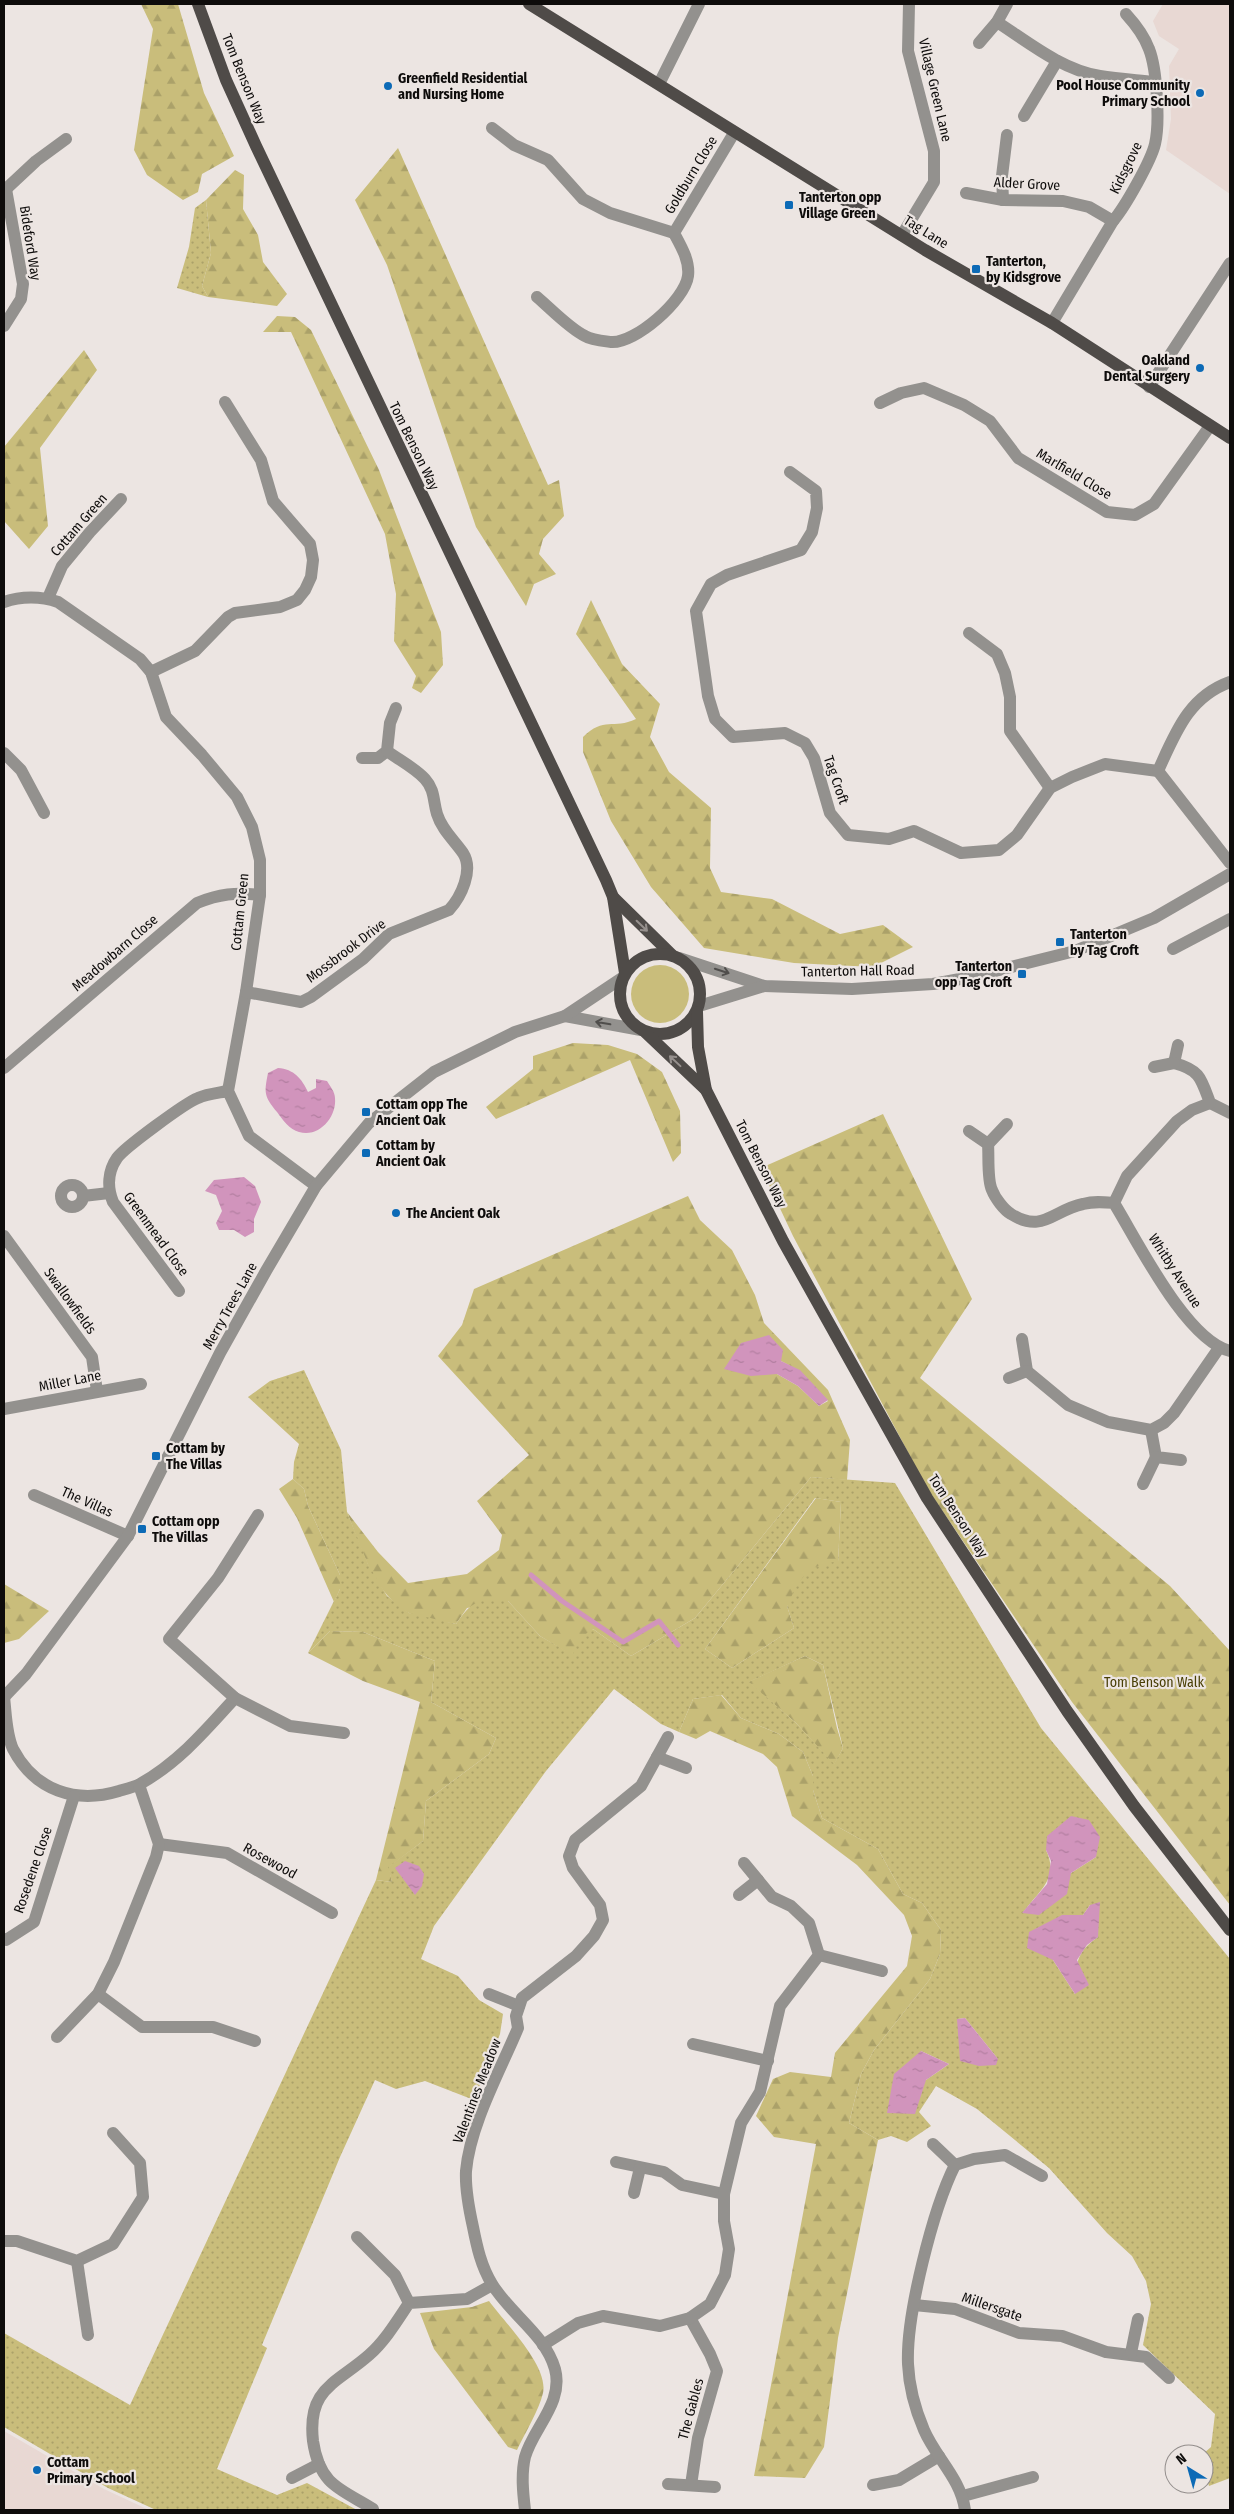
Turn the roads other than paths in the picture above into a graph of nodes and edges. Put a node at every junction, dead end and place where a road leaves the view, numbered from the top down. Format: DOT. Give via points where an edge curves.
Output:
graph roads {
  1 [pos="198,4"];
  2 [pos="529,4"];
  3 [pos="699,4"];
  4 [pos="908,4"];
  5 [pos="1007,4"];
  6 [pos="1126,14"];
  7 [pos="997,22"];
  8 [pos="978,43"];
  9 [pos="1057,61"];
  10 [pos="1154,82"];
  11 [pos="659,84"];
  12 [pos="1024,116"];
  13 [pos="492,128"];
  14 [pos="734,132"];
  15 [pos="1007,135"];
  16 [pos="66,139"];
  17 [pos="5,188"];
  18 [pos="966,193"];
  19 [pos="1003,200"];
  20 [pos="1113,221"];
  21 [pos="674,234"];
  22 [pos="902,234"];
  23 [pos="1230,263"];
  24 [pos="537,297"];
  25 [pos="1052,323"];
  26 [pos="4,326"];
  27 [pos="1149,387"];
  28 [pos="225,402"];
  29 [pos="880,403"];
  30 [pos="1210,426"];
  31 [pos="1230,438"];
  32 [pos="790,472"];
  33 [pos="121,499"];
  34 [pos="48,598"];
  35 [pos="4,602"];
  36 [pos="969,633"];
  37 [pos="151,672"];
  38 [pos="1230,682"];
  39 [pos="396,708"];
  40 [pos="387,751"];
  41 [pos="4,753"];
  42 [pos="362,758"];
  43 [pos="1158,771"];
  44 [pos="1050,788"];
  45 [pos="44,813"];
  46 [pos="1230,863"];
  47 [pos="1230,874"];
  48 [pos="260,895"];
  49 [pos="613,897"];
  50 [pos="1230,918"];
  51 [pos="1173,949"];
  52 [pos="676,956"];
  53 [pos="624,976"];
  54 [pos="764,986"];
  55 [pos="246,992"];
  56 [pos="698,1009"];
  57 [pos="565,1016"];
  58 [pos="643,1030"];
  59 [pos="1178,1045"];
  60 [pos="1174,1063"];
  61 [pos="1154,1067"];
  62 [pos="4,1068"];
  63 [pos="706,1090"];
  64 [pos="228,1091"];
  65 [pos="1210,1103"];
  66 [pos="1230,1113"];
  67 [pos="1007,1124"];
  68 [pos="969,1131"];
  69 [pos="988,1144"];
  70 [pos="316,1186"];
  71 [pos="109,1193"];
  72 [pos="83,1196"];
  73 [pos="1114,1204"];
  74 [pos="4,1236"];
  75 [pos="179,1291"];
  76 [pos="1022,1339"];
  77 [pos="1225,1350"];
  78 [pos="1026,1371"];
  79 [pos="1009,1378"];
  80 [pos="141,1384"];
  81 [pos="97,1391"];
  82 [pos="4,1409"];
  83 [pos="1151,1430"];
  84 [pos="1156,1456"];
  85 [pos="1182,1460"];
  86 [pos="1142,1484"];
  87 [pos="34,1495"];
  88 [pos="258,1515"];
  89 [pos="128,1536"];
  90 [pos="4,1697"];
  91 [pos="235,1698"];
  92 [pos="344,1733"];
  93 [pos="668,1737"];
  94 [pos="658,1757"];
  95 [pos="686,1768"];
  96 [pos="139,1785"];
  97 [pos="74,1796"];
  98 [pos="159,1844"];
  99 [pos="744,1863"];
  100 [pos="758,1880"];
  101 [pos="739,1895"];
  102 [pos="332,1913"];
  103 [pos="1230,1930"];
  104 [pos="4,1939"];
  105 [pos="819,1955"];
  106 [pos="882,1971"];
  107 [pos="98,1994"];
  108 [pos="490,1994"];
  109 [pos="519,2006"];
  110 [pos="57,2037"];
  111 [pos="255,2041"];
  112 [pos="692,2044"];
  113 [pos="768,2061"];
  114 [pos="113,2133"];
  115 [pos="933,2144"];
  116 [pos="616,2162"];
  117 [pos="955,2165"];
  118 [pos="640,2168"];
  119 [pos="1042,2176"];
  120 [pos="634,2193"];
  121 [pos="724,2194"];
  122 [pos="357,2237"];
  123 [pos="4,2240"];
  124 [pos="77,2261"];
  125 [pos="492,2285"];
  126 [pos="409,2303"];
  127 [pos="914,2305"];
  128 [pos="690,2318"];
  129 [pos="1138,2319"];
  130 [pos="88,2335"];
  131 [pos="543,2345"];
  132 [pos="1131,2354"];
  133 [pos="1169,2378"];
  134 [pos="939,2456"];
  135 [pos="319,2464"];
  136 [pos="1033,2477"];
  137 [pos="292,2478"];
  138 [pos="668,2484"];
  139 [pos="691,2485"];
  140 [pos="873,2485"];
  141 [pos="715,2487"];
  142 [pos="963,2496"];
  143 [pos="373,2510"];
  144 [pos="525,2510"];
  145 [pos="965,2510"];
  1 -- 49 [label="main road, Tom Benson Way" via="226,80 256,146"];
  2 -- 11 [label="main road, Tag Lane"];
  3 -- 11 [label="street"];
  4 -- 22 [label="street, Village Green Lane" via="908,51 934,151 934,182"];
  5 -- 7 [label="street"];
  6 -- 10 [label="street, Kidsgrove" via="1138,27 1150,51"];
  7 -- 8 [label="street"];
  7 -- 9 [label="street"];
  9 -- 10 [label="street" via="1098,76"];
  9 -- 12 [label="street"];
  10 -- 20 [label="street, Kidsgrove" via="1158,118 1155,145 1123,209"];
  11 -- 14 [label="main road, Tag Lane"];
  13 -- 21 [label="street, Goldburn Close" via="514,145 548,160 583,199 610,213"];
  14 -- 21 [label="street, Goldburn Close"];
  14 -- 22 [label="main road, Tag Lane"];
  15 -- 19 [label="street"];
  16 -- 17 [label="street, Bideford Way"];
  17 -- 26 [label="street, Bideford Way" via="23,284 21,299"];
  18 -- 19 [label="street, Alder Grove"];
  19 -- 20 [label="street, Alder Grove" via="1063,201 1089,207"];
  20 -- 25 [label="street, Kidsgrove"];
  21 -- 24 [label="street, Goldburn Close" via="688,264 685,286 650,325 630,339 612,342 585,336"];
  22 -- 25 [label="main road, Tag Lane"];
  23 -- 27 [label="street"];
  25 -- 27 [label="main road, Tag Lane"];
  27 -- 30 [label="main road, Tag Lane"];
  28 -- 37 [label="street" via="261,460 274,501 310,544 313,560 311,577 297,600 280,607 235,613 196,651"];
  29 -- 30 [label="street, Marlfield Close" via="900,393 924,388 964,405 990,421 1018,458 1107,512 1121,515 1135,515 1154,504"];
  30 -- 31 [label="main road, Tag Lane"];
  32 -- 44 [label="street, Tag Croft" via="816,491 817,508 812,532 801,550 727,575 712,584 696,611 708,696 715,719 733,737 785,733 805,743 814,758 830,813 848,835 889,839 914,831 961,852 999,850 1017,835"];
  33 -- 34 [label="street, Cottam Green" via="62,566"];
  34 -- 35 [label="street, Cottam Green" via="23,597"];
  34 -- 37 [label="street, Cottam Green" via="133,653"];
  36 -- 44 [label="street" via="997,654 1010,697 1010,731"];
  37 -- 48 [label="street, Cottam Green" via="166,717 237,797 252,827 260,860"];
  38 -- 43 [label="street" via="1196,702 1176,733"];
  39 -- 40 [label="street" via="390,723"];
  40 -- 42 [label="street" via="378,758"];
  40 -- 55 [label="street, Mossbrook Drive" via="424,778 434,793 437,814 444,829 464,856 467,877 455,903 448,910 389,934 363,959 301,1002"];
  41 -- 45 [label="street" via="21,770"];
  43 -- 44 [label="street" via="1105,764"];
  43 -- 46 [label="street"];
  47 -- 54 [label="street, Tanterton Hall Road" via="1190,899 1125,931 1075,951 1032,963 971,977 892,988"];
  48 -- 55 [label="street, Cottam Green"];
  48 -- 62 [label="street, Meadowbarn Close" via="241,892 220,894 197,903"];
  49 -- 52 [label="main road, Tom Benson Way, one-way"];
  49 -- 53 [label="main road, Tom Benson Way"];
  50 -- 51 [label="street"];
  52 -- 53 [label="main road" via="659,953 646,956 634,963"];
  52 -- 54 [label="street, Tanterton Hall Road, one-way"];
  52 -- 56 [label="main road" via="690,966 698,979 701,992"];
  53 -- 57 [label="street, Merry Trees Lane"];
  53 -- 58 [label="main road" via="620,990 624,1013"];
  54 -- 56 [label="street, Tanterton Hall Road"];
  55 -- 64 [label="street, Cottam Green"];
  56 -- 58 [label="main road" via="680,1029 668,1034"];
  56 -- 63 [label="main road, Tom Benson Way" via="698,1047"];
  58 -- 57 [label="street, Merry Trees Lane, one-way"];
  57 -- 70 [label="street, Merry Trees Lane" via="515,1032 434,1072 370,1123"];
  63 -- 58 [label="main road, Tom Benson Way, one-way"];
  59 -- 60 [label="street"];
  60 -- 61 [label="street"];
  60 -- 65 [label="street" via="1191,1067 1200,1077"];
  63 -- 103 [label="main road, Tom Benson Way" via="829,1325 927,1498 1067,1711 1156,1835"];
  64 -- 70 [label="street" via="249,1136"];
  64 -- 71 [label="street, Greenmead Close" via="200,1097 184,1105 118,1157 109,1177"];
  65 -- 66 [label="street"];
  65 -- 73 [label="street" via="1177,1121 1127,1176"];
  67 -- 69 [label="street"];
  68 -- 69 [label="street"];
  69 -- 73 [label="street" via="991,1190 1006,1211 1024,1222 1046,1219 1082,1204"];
  70 -- 89 [label="street, Merry Trees Lane" via="220,1353"];
  71 -- 72 [label="street, Greenmead Close"];
  71 -- 75 [label="street, Greenmead Close"];
  73 -- 77 [label="street, Whitby Avenue" via="1174,1302 1196,1329"];
  74 -- 81 [label="street, Swallowfields" via="92,1357"];
  76 -- 78 [label="street"];
  77 -- 83 [label="street, Whitby Avenue" via="1174,1413"];
  78 -- 79 [label="street"];
  78 -- 83 [label="street" via="1068,1405 1108,1422"];
  80 -- 81 [label="street, Miller Lane"];
  81 -- 82 [label="street, Miller Lane"];
  83 -- 84 [label="street"];
  84 -- 85 [label="street"];
  84 -- 86 [label="street"];
  87 -- 89 [label="street, The Villas"];
  88 -- 91 [label="street" via="218,1578 169,1640"];
  89 -- 90 [label="street, Merry Trees Lane" via="26,1674"];
  90 -- 97 [label="street" via="13,1748 31,1773 50,1789"];
  91 -- 92 [label="street" via="290,1726"];
  91 -- 96 [label="street" via="185,1753"];
  93 -- 94 [label="street"];
  94 -- 95 [label="street"];
  94 -- 109 [label="street" via="641,1786 576,1840 569,1856 573,1868 600,1905 603,1920 576,1956 522,1998"];
  96 -- 97 [label="street" via="103,1796"];
  96 -- 98 [label="street"];
  97 -- 104 [label="street, Rosedene Close" via="34,1922"];
  98 -- 102 [label="street, Rosewood" via="227,1853"];
  98 -- 107 [label="street" via="114,1962"];
  99 -- 100 [label="street"];
  100 -- 101 [label="street"];
  100 -- 105 [label="street" via="772,1897 791,1906 809,1923"];
  105 -- 106 [label="street"];
  105 -- 113 [label="street" via="780,2006"];
  107 -- 110 [label="street"];
  107 -- 111 [label="street" via="142,2027 213,2026"];
  108 -- 109 [label="street"];
  109 -- 125 [label="street, Valentines Meadow" via="516,2016 518,2028 472,2142 466,2171 467,2200 478,2256"];
  112 -- 113 [label="street"];
  113 -- 121 [label="street" via="760,2092 741,2123"];
  114 -- 124 [label="street" via="140,2163 143,2198 113,2244"];
  115 -- 117 [label="street"];
  116 -- 118 [label="street"];
  117 -- 119 [label="street" via="1005,2155"];
  117 -- 127 [label="street" via="934,2222"];
  118 -- 120 [label="street"];
  118 -- 121 [label="street" via="664,2172 682,2185"];
  121 -- 128 [label="street" via="729,2249 725,2275 710,2304"];
  122 -- 126 [label="street" via="395,2275"];
  123 -- 124 [label="street" via="17,2241"];
  124 -- 130 [label="street"];
  125 -- 126 [label="street" via="467,2298"];
  125 -- 131 [label="street, Valentines Meadow"];
  126 -- 135 [label="street" via="369,2354 331,2382 316,2402 312,2426"];
  127 -- 132 [label="street, Millersgate" via="955,2308 1019,2333 1062,2336 1098,2350"];
  127 -- 134 [label="street" via="908,2363 911,2389 925,2432"];
  128 -- 131 [label="street" via="660,2326 603,2316 578,2323"];
  128 -- 139 [label="street, The Gables" via="716,2371 698,2438"];
  129 -- 132 [label="street"];
  131 -- 144 [label="street, Valentines Meadow" via="555,2370 556,2391 526,2456"];
  132 -- 133 [label="street, Millersgate" via="1146,2357"];
  134 -- 140 [label="street" via="899,2480"];
  134 -- 142 [label="street"];
  135 -- 137 [label="street"];
  135 -- 143 [label="street" via="329,2480"];
  136 -- 142 [label="street"];
  138 -- 139 [label="street"];
  139 -- 141 [label="street"];
  142 -- 145 [label="street"];
}
